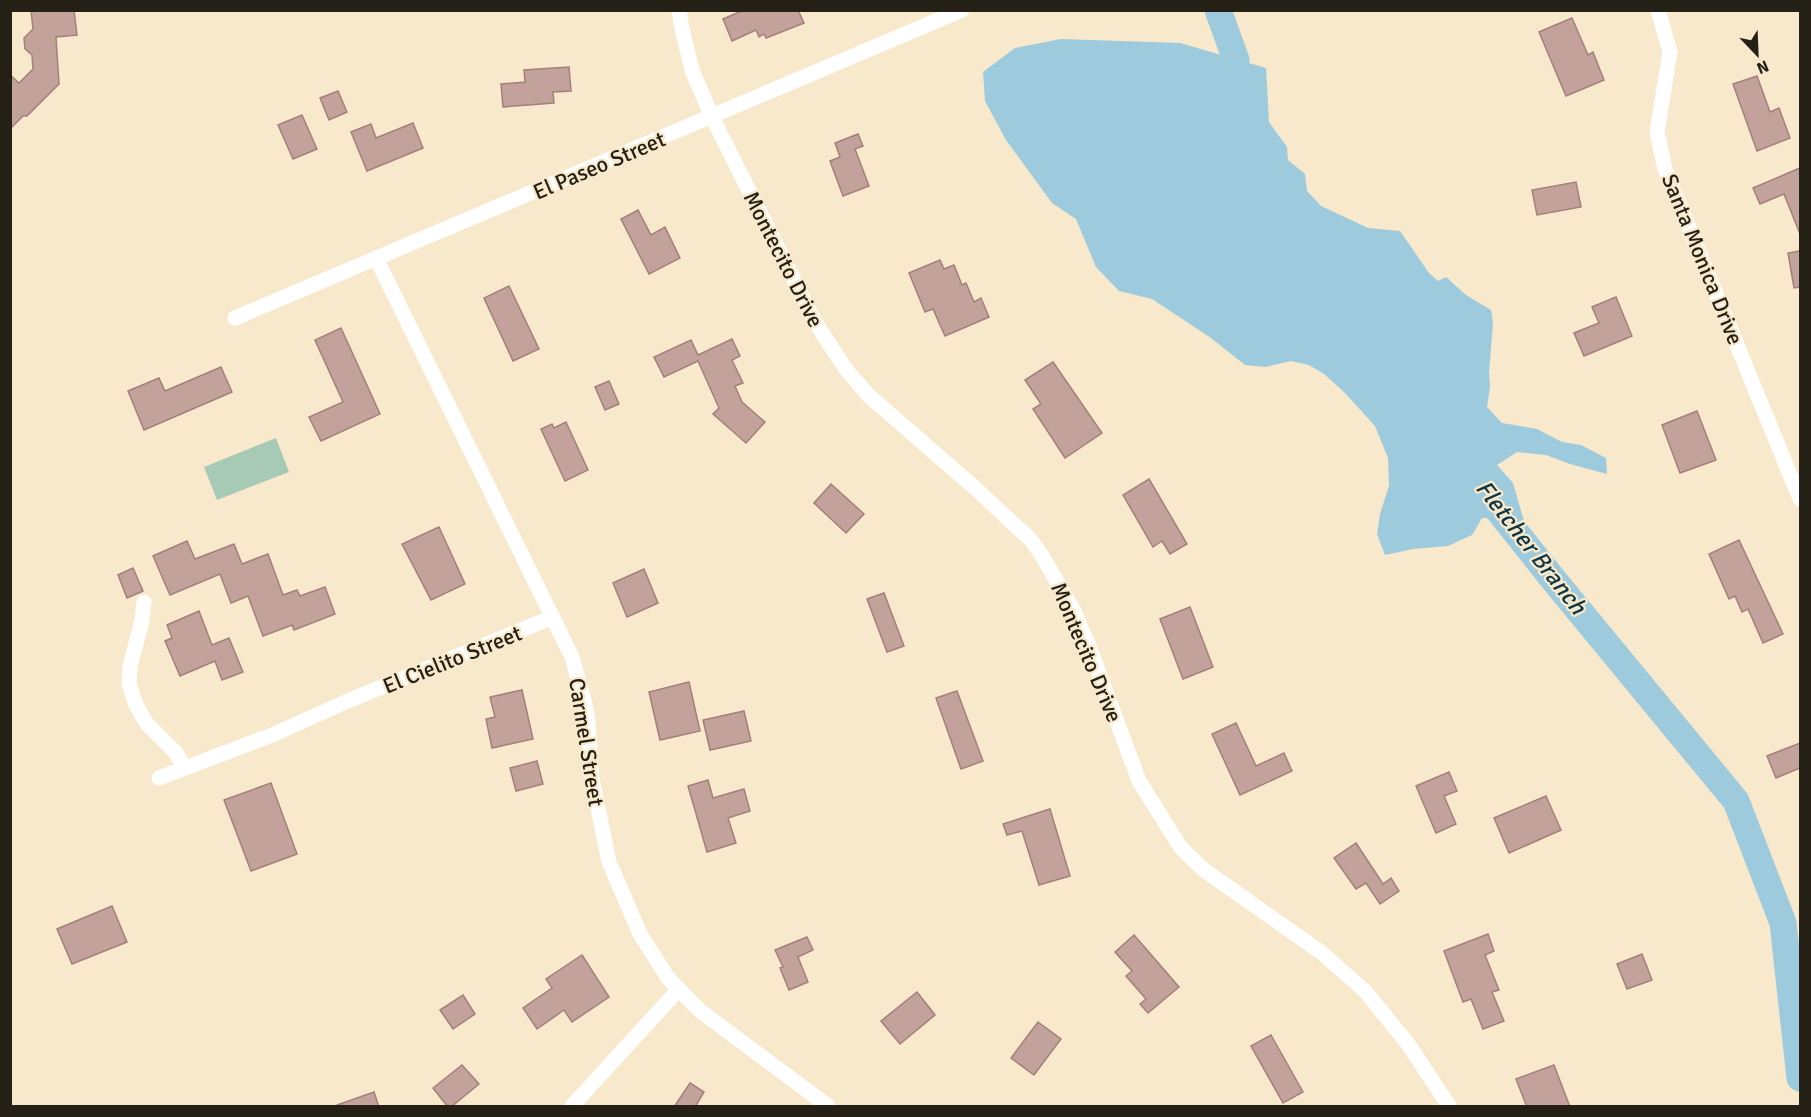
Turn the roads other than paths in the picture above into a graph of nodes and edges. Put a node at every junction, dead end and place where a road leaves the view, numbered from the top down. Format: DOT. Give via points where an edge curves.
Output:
graph roads {
  1 [pos="679,10"];
  2 [pos="962,10"];
  3 [pos="1658,10"];
  4 [pos="712,117"];
  5 [pos="376,258"];
  6 [pos="235,318"];
  7 [pos="1800,499"];
  8 [pos="144,602"];
  9 [pos="553,617"];
  10 [pos="185,768"];
  11 [pos="159,777"];
  12 [pos="679,989"];
  13 [pos="572,1107"];
  14 [pos="828,1107"];
  15 [pos="1449,1107"];
  1 -- 4 [label="street, Montecito Drive" via="692,70"];
  2 -- 4 [label="street, El Paseo Street"];
  3 -- 7 [label="street, Santa Monica Drive" via="1670,52 1657,132 1665,169"];
  4 -- 5 [label="street, El Paseo Street"];
  4 -- 15 [label="street, Montecito Drive" via="815,322 845,368 868,395 1031,540 1053,572 1090,649 1139,781 1181,848 1204,870 1322,953 1365,991 1408,1044"];
  5 -- 6 [label="street, El Paseo Street"];
  5 -- 9 [label="street, Carmel Street"];
  8 -- 10 [label="street" via="129,684 147,724"];
  9 -- 10 [label="street, El Cielito Street"];
  9 -- 12 [label="street, Carmel Street" via="572,657 585,704 592,778 609,862 640,934"];
  10 -- 11 [label="street, El Cielito Street"];
  12 -- 13 [label="street"];
  12 -- 14 [label="street, Carmel Street" via="699,1010"];
}
